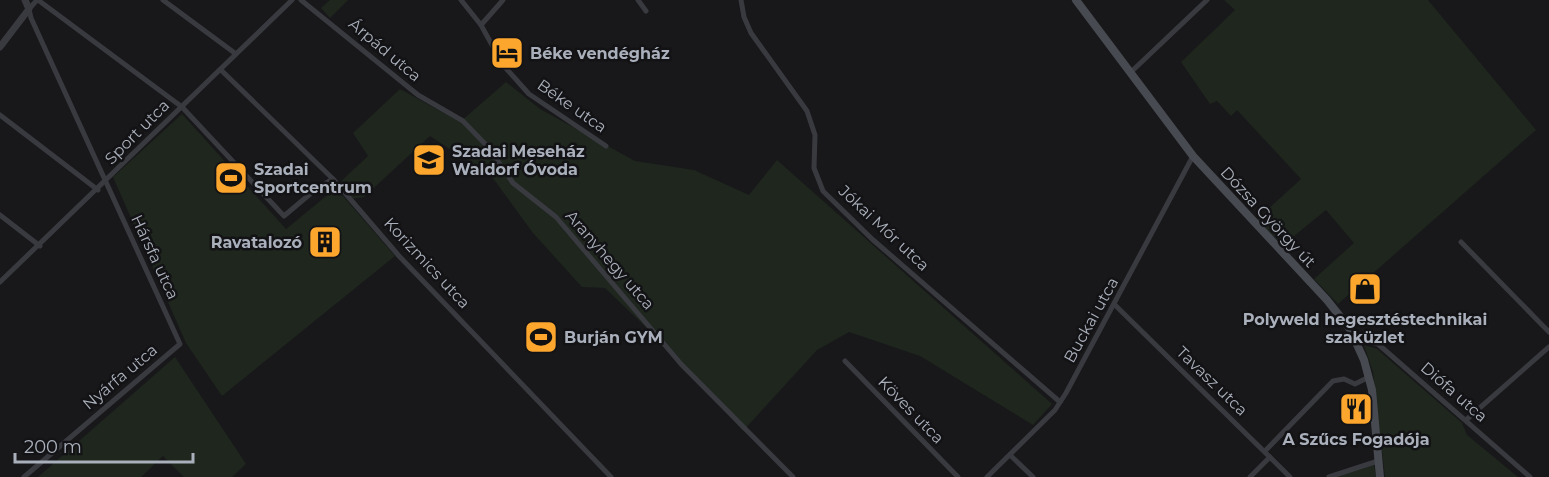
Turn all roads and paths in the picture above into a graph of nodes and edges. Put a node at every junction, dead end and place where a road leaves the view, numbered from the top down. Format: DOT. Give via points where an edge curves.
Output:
graph roads {
  1 [pos="25,0"];
  2 [pos="37,0"];
  3 [pos="163,0"];
  4 [pos="292,0"];
  5 [pos="301,0"];
  6 [pos="461,0"];
  7 [pos="503,0"];
  8 [pos="638,0"];
  9 [pos="741,0"];
  10 [pos="1077,0"];
  11 [pos="1207,0"];
  12 [pos="29,9"];
  13 [pos="646,11"];
  14 [pos="481,25"];
  15 [pos="0,47"];
  16 [pos="236,54"];
  17 [pos="221,70"];
  18 [pos="1131,72"];
  19 [pos="423,98"];
  20 [pos="182,107"];
  21 [pos="0,115"];
  22 [pos="606,146"];
  23 [pos="1193,156"];
  24 [pos="333,179"];
  25 [pos="106,182"];
  26 [pos="98,190"];
  27 [pos="0,215"];
  28 [pos="1461,242"];
  29 [pos="40,246"];
  30 [pos="0,282"];
  31 [pos="1115,305"];
  32 [pos="1549,332"];
  33 [pos="1355,338"];
  34 [pos="180,344"];
  35 [pos="1549,347"];
  36 [pos="845,361"];
  37 [pos="1369,376"];
  38 [pos="1060,402"];
  39 [pos="1466,420"];
  40 [pos="1264,451"];
  41 [pos="1010,455"];
  42 [pos="1270,457"];
  43 [pos="1378,461"];
  44 [pos="24,477"];
  45 [pos="611,477"];
  46 [pos="793,477"];
  47 [pos="958,477"];
  48 [pos="987,477"];
  49 [pos="1033,477"];
  50 [pos="1250,477"];
  51 [pos="1290,477"];
  52 [pos="1329,477"];
  53 [pos="1380,477"];
  54 [pos="1530,477"];
  1 -- 12 [label="street"];
  2 -- 12 [label="street"];
  2 -- 20 [label="street"];
  3 -- 16 [label="street"];
  4 -- 16 [label="street, Sport utca"];
  5 -- 19 [label="street, Árpád utca"];
  6 -- 14 [label="street, Béke utca"];
  7 -- 14 [label="street"];
  8 -- 13 [label="street"];
  9 -- 38 [label="street, Jókai Mór utca" via="752,33 807,111 815,135 814,168 823,191 872,239"];
  10 -- 18 [label="main road, Dózsa György út"];
  11 -- 18 [label="street"];
  12 -- 15 [label="street"];
  12 -- 25 [label="street, Hársfa utca"];
  14 -- 22 [label="street, Béke utca" via="503,64 529,94"];
  16 -- 17 [label="street, Sport utca"];
  17 -- 20 [label="street, Sport utca"];
  17 -- 24 [label="street, Korizmics utca"];
  18 -- 23 [label="main road, Dózsa György út"];
  19 -- 46 [label="street, Aranyhegy utca" via="463,121 488,147 513,183 556,217 681,364"];
  20 -- 24 [label="street" via="284,216"];
  20 -- 25 [label="street, Sport utca"];
  21 -- 26 [label="street"];
  23 -- 31 [label="street, Buckai utca"];
  23 -- 33 [label="main road, Dózsa György út" via="1327,300"];
  24 -- 45 [label="street, Korizmics utca" via="399,256"];
  25 -- 26 [label="street, Sport utca"];
  25 -- 34 [label="street, Hársfa utca"];
  26 -- 29 [label="street, Sport utca"];
  27 -- 29 [label="street"];
  28 -- 32 [label="street"];
  29 -- 30 [label="street, Sport utca"];
  31 -- 38 [label="street, Buckai utca"];
  31 -- 40 [label="street, Tavasz utca"];
  33 -- 37 [label="main road, Dózsa György út"];
  33 -- 39 [label="street, Diófa utca" via="1378,344"];
  34 -- 44 [label="street, Nyárfa utca"];
  35 -- 39 [label="street"];
  36 -- 47 [label="street, Köves utca"];
  37 -- 40 [label="street" via="1355,384 1333,381"];
  37 -- 43 [label="main road, Dózsa György út"];
  38 -- 41 [label="street, Buckai utca"];
  39 -- 54 [label="street, Diófa utca"];
  40 -- 42 [label="street, Tavasz utca"];
  41 -- 48 [label="street, Buckai utca"];
  41 -- 49 [label="street"];
  42 -- 50 [label="street"];
  42 -- 51 [label="street, Tavasz utca"];
  43 -- 52 [label="street"];
  43 -- 53 [label="main road, Dózsa György út"];
}
